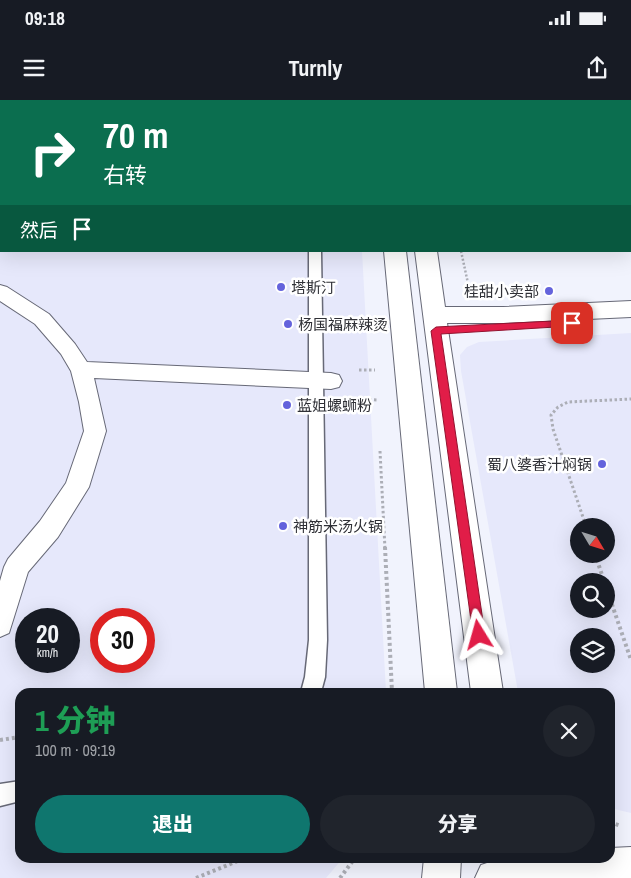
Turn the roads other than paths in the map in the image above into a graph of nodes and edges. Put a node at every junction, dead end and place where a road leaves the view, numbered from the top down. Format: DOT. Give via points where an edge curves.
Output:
graph roads {
  1 [pos="315,252"];
  2 [pos="395,252"];
  3 [pos="426,252"];
  4 [pos="0,292"];
  5 [pos="631,309"];
  6 [pos="631,320"];
  7 [pos="435,323"];
  8 [pos="81,370"];
  9 [pos="324,381"];
  10 [pos="0,624"];
  11 [pos="312,688"];
  12 [pos="441,688"];
  13 [pos="486,688"];
  14 [pos="15,791"];
  15 [pos="0,795"];
  16 [pos="442,863"];
  17 [pos="631,866"];
  18 [pos="567,868"];
  19 [pos="440,878"];
  20 [pos="494,878"];
  1 -- 9 [label="lane"];
  2 -- 12 [label="street"];
  3 -- 7 [label="street"];
  4 -- 8 [label="street" via="42,319"];
  5 -- 7 [label="street" via="503,315"];
  6 -- 7 [label="street"];
  7 -- 13 [label="street"];
  8 -- 9 [label="street"];
  8 -- 10 [label="street" via="95,432 77,487 49,529 17,567"];
  9 -- 11 [label="lane" via="318,640"];
  14 -- 15 [label="lane"];
  16 -- 19 [label="street"];
  17 -- 18 [label="street"];
  18 -- 20 [label="street" via="538,869"];
}
